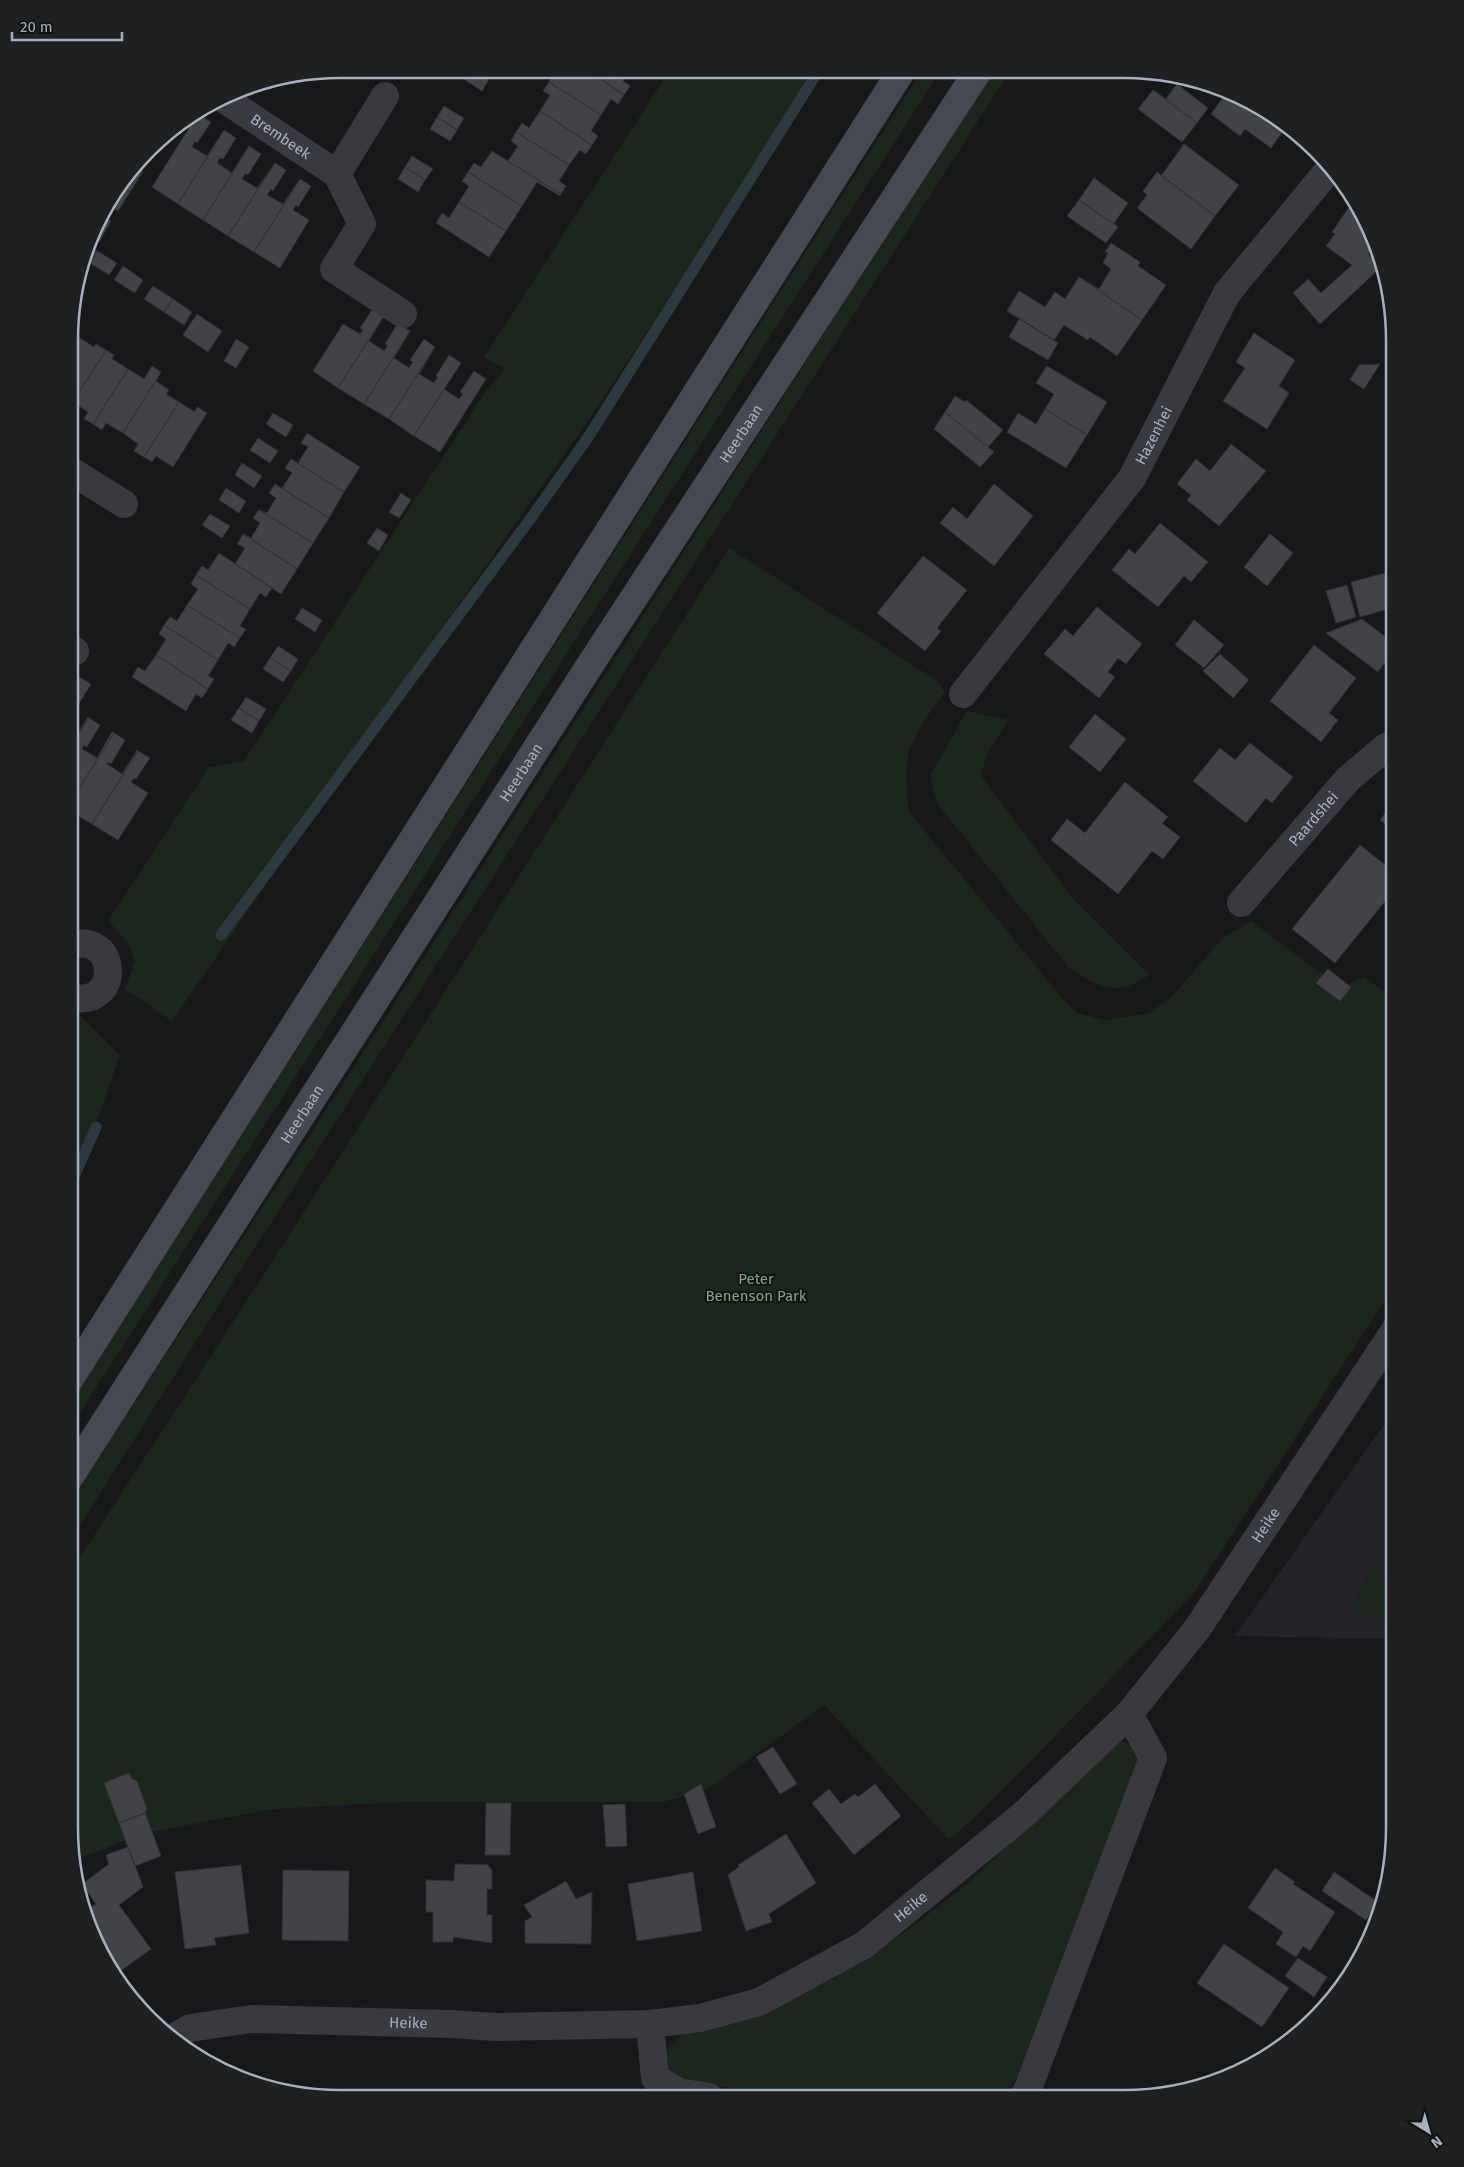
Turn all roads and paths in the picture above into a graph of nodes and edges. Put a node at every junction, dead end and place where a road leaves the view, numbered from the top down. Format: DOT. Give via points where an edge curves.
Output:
graph roads {
  1 [pos="897,78"];
  2 [pos="973,78"];
  3 [pos="385,96"];
  4 [pos="228,102"];
  5 [pos="1326,173"];
  6 [pos="337,174"];
  7 [pos="403,314"];
  8 [pos="78,475"];
  9 [pos="124,504"];
  10 [pos="963,694"];
  11 [pos="1386,747"];
  12 [pos="1241,903"];
  13 [pos="78,943"];
  14 [pos="78,998"];
  15 [pos="1386,1344"];
  16 [pos="78,1367"];
  17 [pos="78,1464"];
  18 [pos="1129,1714"];
  19 [pos="650,2024"];
  20 [pos="179,2034"];
  21 [pos="675,2090"];
  22 [pos="1027,2090"];
  1 -- 16 [label="main road"];
  2 -- 17 [label="main road, Heerbaan" via="574,690"];
  3 -- 6 [label="street"];
  4 -- 6 [label="street, Brembeek"];
  5 -- 10 [label="street, Hazenhei" via="1227,293 1132,478"];
  6 -- 7 [label="street, Brembeek" via="362,224 334,269"];
  8 -- 9 [label="street"];
  11 -- 12 [label="street, Paardshei" via="1348,779"];
  13 -- 14 [label="street" via="91,945 102,952 108,964 108,977 94,996"];
  15 -- 18 [label="street, Heike" via="1197,1629"];
  18 -- 19 [label="street, Heike" via="1024,1815 864,1945 759,2002 700,2018"];
  18 -- 22 [label="street" via="1153,1758"];
  19 -- 20 [label="street, Heike" via="496,2027 251,2019 190,2028"];
  19 -- 21 [label="street" via="655,2078"];
}
